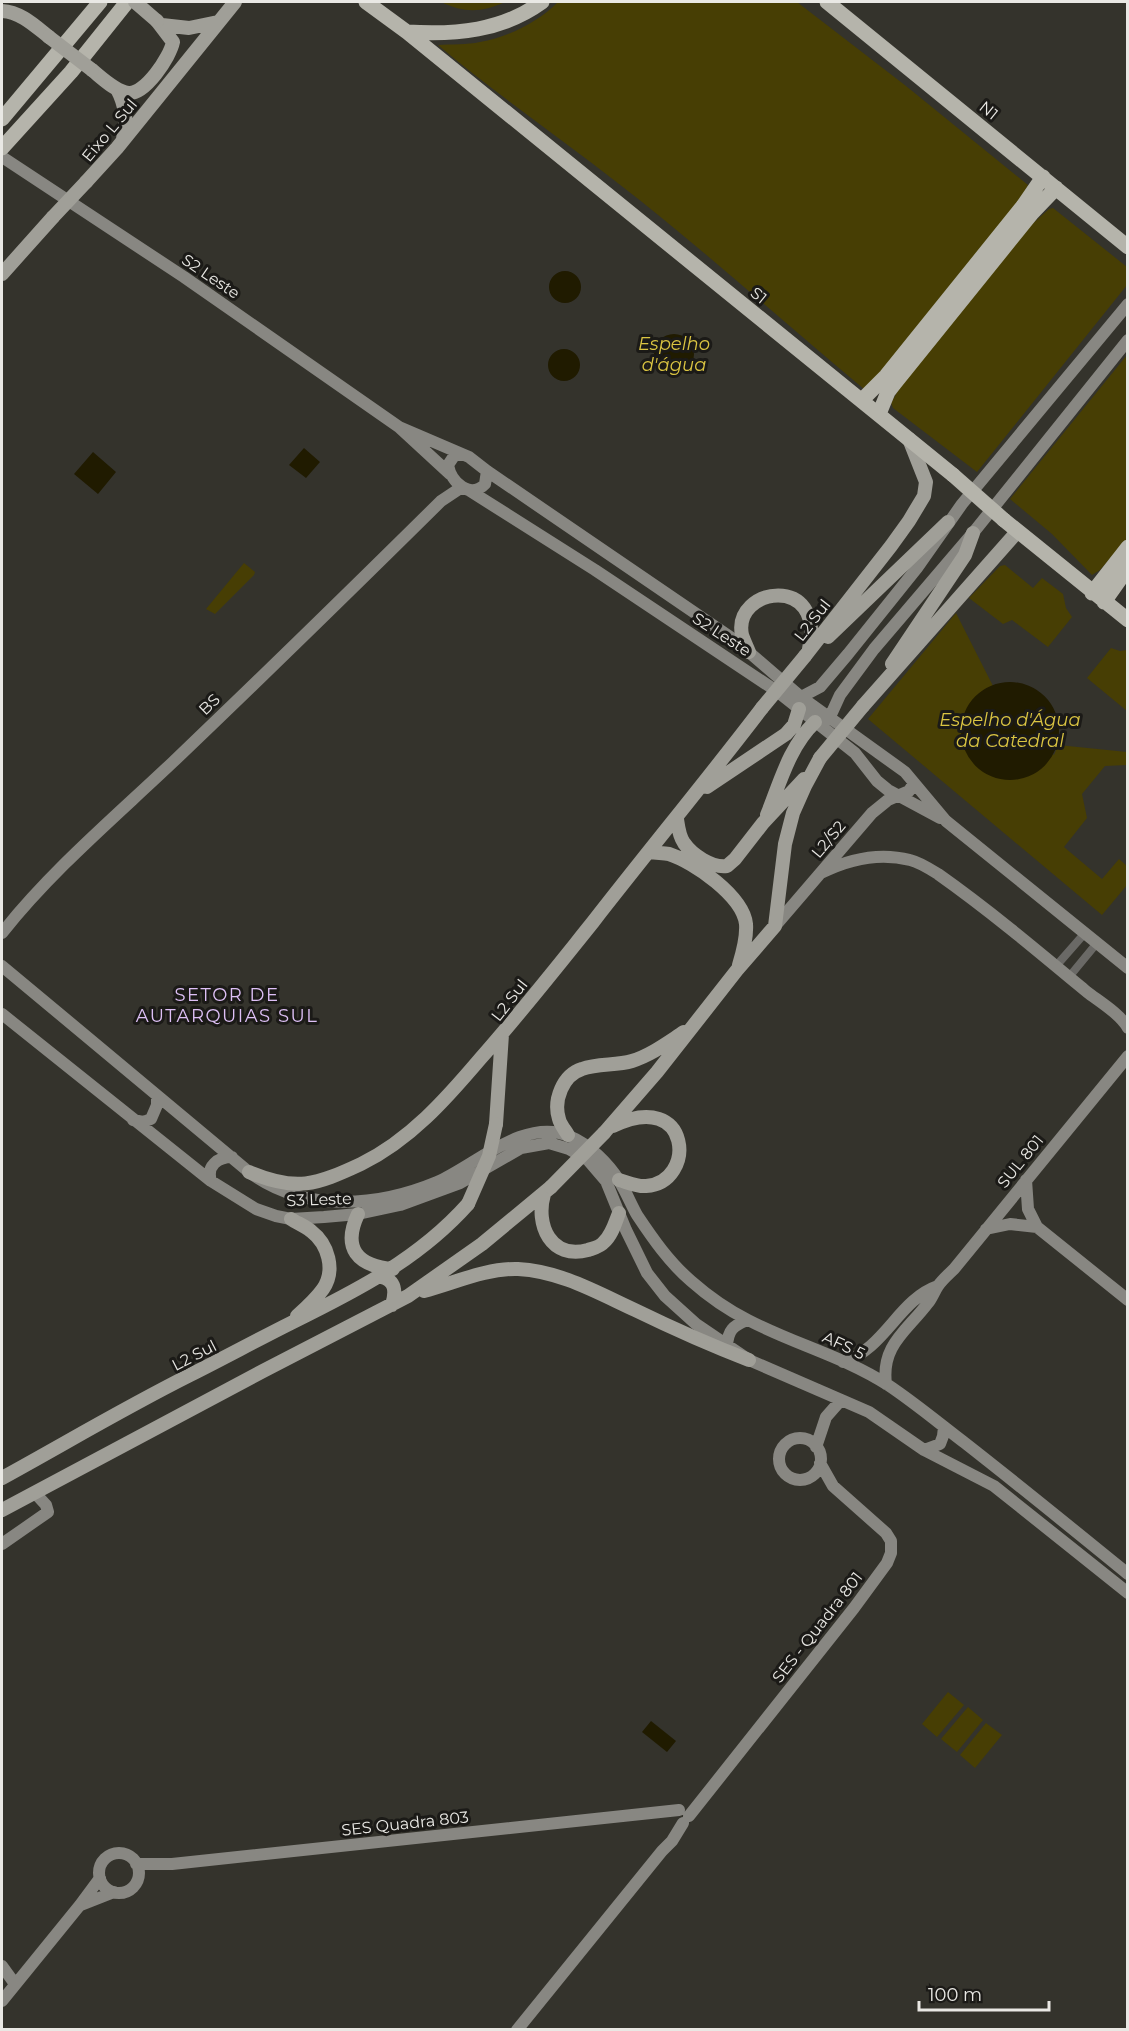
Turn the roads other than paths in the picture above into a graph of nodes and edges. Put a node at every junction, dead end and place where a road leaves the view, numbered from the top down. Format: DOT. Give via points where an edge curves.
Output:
graph roads {
  1 [pos="89,2"];
  2 [pos="100,2"];
  3 [pos="127,2"];
  4 [pos="135,2"];
  5 [pos="141,2"];
  6 [pos="235,2"];
  7 [pos="366,2"];
  8 [pos="543,2"];
  9 [pos="827,2"];
  10 [pos="2,11"];
  11 [pos="218,22"];
  12 [pos="160,23"];
  13 [pos="407,32"];
  14 [pos="56,57"];
  15 [pos="71,72"];
  16 [pos="117,89"];
  17 [pos="2,119"];
  18 [pos="122,141"];
  19 [pos="2,148"];
  20 [pos="2,157"];
  21 [pos="1043,177"];
  22 [pos="1056,188"];
  23 [pos="1127,247"];
  24 [pos="2,273"];
  25 [pos="1128,304"];
  26 [pos="1128,340"];
  27 [pos="862,400"];
  28 [pos="879,414"];
  29 [pos="399,427"];
  30 [pos="909,439"];
  31 [pos="461,454"];
  32 [pos="487,471"];
  33 [pos="458,482"];
  34 [pos="948,522"];
  35 [pos="973,532"];
  36 [pos="1017,532"];
  37 [pos="1128,548"];
  38 [pos="1128,568"];
  39 [pos="663,592"];
  40 [pos="1098,598"];
  41 [pos="648,605"];
  42 [pos="1128,620"];
  43 [pos="749,652"];
  44 [pos="806,654"];
  45 [pos="879,687"];
  46 [pos="800,703"];
  47 [pos="822,720"];
  48 [pos="884,759"];
  49 [pos="819,761"];
  50 [pos="871,773"];
  51 [pos="914,783"];
  52 [pos="698,792"];
  53 [pos="898,796"];
  54 [pos="677,819"];
  55 [pos="946,821"];
  56 [pos="764,823"];
  57 [pos="650,852"];
  58 [pos="821,873"];
  59 [pos="775,926"];
  60 [pos="2,933"];
  61 [pos="1085,933"];
  62 [pos="1097,943"];
  63 [pos="2,966"];
  64 [pos="1056,966"];
  65 [pos="1128,968"];
  66 [pos="737,970"];
  67 [pos="1069,977"];
  68 [pos="2,1014"];
  69 [pos="696,1023"];
  70 [pos="1128,1029"];
  71 [pos="502,1034"];
  72 [pos="1128,1056"];
  73 [pos="157,1097"];
  74 [pos="133,1120"];
  75 [pos="606,1130"];
  76 [pos="568,1135"];
  77 [pos="232,1157"];
  78 [pos="249,1172"];
  79 [pos="619,1180"];
  80 [pos="1026,1180"];
  81 [pos="211,1181"];
  82 [pos="547,1191"];
  83 [pos="619,1213"];
  84 [pos="358,1214"];
  85 [pos="291,1219"];
  86 [pos="1037,1227"];
  87 [pos="986,1229"];
  88 [pos="393,1269"];
  89 [pos="381,1277"];
  90 [pos="938,1286"];
  91 [pos="408,1296"];
  92 [pos="1128,1300"];
  93 [pos="392,1305"];
  94 [pos="899,1316"];
  95 [pos="747,1320"];
  96 [pos="289,1324"];
  97 [pos="909,1325"];
  98 [pos="727,1346"];
  99 [pos="749,1360"];
  100 [pos="843,1362"];
  101 [pos="886,1384"];
  102 [pos="824,1392"];
  103 [pos="841,1400"];
  104 [pos="944,1427"];
  105 [pos="811,1443"];
  106 [pos="924,1450"];
  107 [pos="820,1463"];
  108 [pos="2,1478"];
  109 [pos="805,1479"];
  110 [pos="833,1486"];
  111 [pos="35,1493"];
  112 [pos="2,1510"];
  113 [pos="2,1544"];
  114 [pos="1128,1574"];
  115 [pos="1128,1593"];
  116 [pos="681,1816"];
  117 [pos="137,1869"];
  118 [pos="100,1878"];
  119 [pos="114,1892"];
  120 [pos="80,1905"];
  121 [pos="2,1966"];
  122 [pos="15,1984"];
  123 [pos="2,2001"];
  124 [pos="517,2030"];
  1 -- 14 [label="highway"];
  2 -- 14 [label="highway"];
  3 -- 15 [label="highway"];
  4 -- 12 [label="main road, bridge"];
  5 -- 15 [label="highway"];
  6 -- 11 [label="main road, Eixo L Sul"];
  7 -- 13 [label="highway, S1"];
  8 -- 13 [label="highway" via="511,21 473,31"];
  9 -- 21 [label="highway, N1"];
  10 -- 16 [label="main road, bridge" via="25,18"];
  11 -- 12 [label="main road" via="189,28"];
  11 -- 18 [label="main road, Eixo L Sul"];
  12 -- 16 [label="main road" via="173,42 166,60 145,86 127,93"];
  13 -- 27 [label="highway, S1"];
  14 -- 17 [label="highway"];
  15 -- 19 [label="highway"];
  16 -- 18 [label="main road" via="125,110"];
  18 -- 24 [label="main road, Eixo L Sul, bridge"];
  20 -- 29 [label="main road, S2 Leste" via="184,277"];
  21 -- 22 [label="highway, N1"];
  21 -- 27 [label="highway" via="893,367"];
  22 -- 23 [label="highway, N1"];
  22 -- 28 [label="highway" via="895,383"];
  25 -- 34 [label="main road"];
  26 -- 35 [label="main road"];
  27 -- 28 [label="highway, S1"];
  28 -- 30 [label="highway, S1"];
  29 -- 31 [label="main road, S2 Leste"];
  29 -- 33 [label="main road, S2 Leste"];
  30 -- 36 [label="highway, S1, bridge"];
  30 -- 44 [label="main road, L2 Sul" via="926,482 924,496 897,538"];
  31 -- 32 [label="main road"];
  31 -- 33 [label="main road" via="448,465"];
  32 -- 33 [label="main road" via="482,487 475,490"];
  32 -- 39 [label="main road, S2 Leste"];
  33 -- 41 [label="main road, S2 Leste"];
  33 -- 60 [label="main road, BS" via="82,847"];
  34 -- 44 [label="main road" via="847,620"];
  34 -- 46 [label="main road" via="918,568 834,671"];
  35 -- 45 [label="main road" via="965,555 902,646"];
  35 -- 47 [label="main road" via="874,649"];
  36 -- 40 [label="highway, S1"];
  36 -- 45 [label="main road"];
  37 -- 40 [label="highway"];
  38 -- 40 [label="highway"];
  39 -- 41 [label="main road" via="651,594"];
  39 -- 43 [label="main road, S2 Leste"];
  40 -- 42 [label="highway, S1"];
  41 -- 46 [label="main road, S2 Leste"];
  43 -- 44 [label="main road" via="742,634 747,612 766,596 785,595 798,601 809,614 812,627"];
  43 -- 46 [label="main road, S2 Leste"];
  44 -- 52 [label="main road, L2 Sul, bridge"];
  45 -- 49 [label="main road, bridge"];
  46 -- 47 [label="main road, S2 Leste"];
  46 -- 52 [label="main road" via="794,725 786,734"];
  47 -- 48 [label="main road, S2 Leste"];
  47 -- 50 [label="main road, S2 Leste"];
  47 -- 56 [label="main road" via="803,733"];
  48 -- 50 [label="main road"];
  48 -- 51 [label="main road, S2 Leste"];
  49 -- 56 [label="main road"];
  49 -- 59 [label="main road" via="793,813 785,844"];
  50 -- 53 [label="main road, S2 Leste"];
  51 -- 53 [label="main road, L2/S2" via="909,791"];
  51 -- 55 [label="main road, S2 Leste"];
  52 -- 54 [label="main road, L2 Sul"];
  53 -- 55 [label="main road, S2 Leste"];
  53 -- 58 [label="main road, L2/S2" via="872,813"];
  54 -- 56 [label="main road" via="684,843 721,867 735,859"];
  54 -- 57 [label="main road, L2 Sul"];
  55 -- 61 [label="main road, S2 Leste"];
  57 -- 66 [label="main road" via="682,860 734,898 746,924"];
  57 -- 71 [label="main road, L2 Sul"];
  58 -- 59 [label="main road, L2/S2"];
  58 -- 64 [label="main road" via="861,858 890,856 912,861 937,873"];
  59 -- 66 [label="main road"];
  61 -- 62 [label="main road, S2 Leste"];
  61 -- 64 [label="street"];
  62 -- 65 [label="main road, S2 Leste"];
  62 -- 67 [label="street"];
  63 -- 73 [label="main road, S3 Leste"];
  64 -- 67 [label="main road"];
  66 -- 69 [label="main road"];
  67 -- 70 [label="main road"];
  68 -- 74 [label="main road, S3 Leste"];
  69 -- 75 [label="main road"];
  69 -- 76 [label="main road" via="642,1057 581,1069 570,1076 560,1091 557,1106 559,1120"];
  71 -- 78 [label="main road" via="441,1103 402,1137 362,1163 299,1185 271,1181"];
  71 -- 88 [label="main road, L2 Sul, bridge" via="496,1124 489,1156 468,1204 449,1225"];
  72 -- 80 [label="main road, SUL 801"];
  73 -- 74 [label="main road" via="151,1119"];
  73 -- 77 [label="main road, S3 Leste"];
  74 -- 81 [label="main road, S3 Leste"];
  75 -- 79 [label="main road" via="630,1118 646,1116 671,1126 679,1141 677,1162 663,1180 645,1186"];
  75 -- 82 [label="main road, bridge"];
  76 -- 78 [label="main road, S3 Leste" via="545,1132 517,1137 438,1181 378,1199 345,1203 313,1200 278,1188"];
  76 -- 79 [label="main road, AFS 5" via="598,1155"];
  77 -- 78 [label="main road, S3 Leste"];
  77 -- 81 [label="main road" via="214,1163"];
  79 -- 95 [label="main road, AFS 5" via="635,1212 672,1263 710,1296"];
  80 -- 86 [label="main road" via="1028,1209"];
  80 -- 87 [label="main road, SUL 801"];
  81 -- 85 [label="main road, S3 Leste" via="256,1209"];
  82 -- 83 [label="main road" via="540,1207 545,1233 555,1245 568,1251 582,1252 603,1244"];
  82 -- 91 [label="main road" via="482,1244"];
  83 -- 84 [label="main road, S3 Leste" via="598,1170 569,1149 549,1143 521,1148 439,1191"];
  83 -- 98 [label="main road" via="647,1274 696,1324"];
  84 -- 85 [label="main road, S3 Leste"];
  84 -- 88 [label="main road" via="350,1237 355,1253 372,1265"];
  85 -- 96 [label="main road" via="323,1242 329,1274 324,1288"];
  86 -- 87 [label="main road" via="1010,1224"];
  86 -- 92 [label="main road"];
  87 -- 90 [label="main road, SUL 801"];
  88 -- 89 [label="main road, L2 Sul"];
  89 -- 93 [label="main road" via="394,1286"];
  89 -- 96 [label="main road, L2 Sul"];
  90 -- 94 [label="main road, SUL 801" via="917,1297"];
  90 -- 97 [label="main road, SUL 801"];
  91 -- 93 [label="main road"];
  91 -- 99 [label="main road" via="484,1274 518,1269 545,1274 592,1289"];
  93 -- 111 [label="main road"];
  94 -- 97 [label="main road"];
  94 -- 100 [label="main road, SUL 801" via="874,1344"];
  95 -- 98 [label="main road" via="729,1332"];
  95 -- 100 [label="main road, AFS 5"];
  96 -- 108 [label="main road, L2 Sul"];
  97 -- 101 [label="main road, SUL 801" via="888,1354"];
  98 -- 99 [label="main road"];
  99 -- 102 [label="main road"];
  100 -- 101 [label="main road, AFS 5"];
  101 -- 104 [label="main road, AFS 5"];
  102 -- 103 [label="main road"];
  102 -- 105 [label="main road" via="824,1409"];
  103 -- 105 [label="main road"];
  103 -- 106 [label="main road" via="868,1412"];
  104 -- 106 [label="main road" via="940,1444"];
  104 -- 114 [label="main road, AFS 5"];
  105 -- 107 [label="main road" via="820,1454"];
  105 -- 109 [label="main road" via="795,1439 780,1453 781,1467 788,1476"];
  106 -- 115 [label="main road" via="994,1486"];
  107 -- 109 [label="main road" via="816,1473"];
  107 -- 110 [label="main road, SES - Quadra 801"];
  109 -- 110 [label="main road, SES - Quadra 801"];
  110 -- 116 [label="main road, SES - Quadra 801" via="886,1533 891,1541 887,1563 709,1791"];
  111 -- 112 [label="main road"];
  111 -- 113 [label="main road" via="48,1512"];
  116 -- 117 [label="main road, SES Quadra 803" via="642,1815"];
  116 -- 124 [label="main road, SES - Quadra 801" via="662,1851"];
  117 -- 118 [label="main road" via="125,1855 110,1856 100,1867"];
  117 -- 119 [label="main road" via="138,1880 130,1889"];
  118 -- 119 [label="main road"];
  118 -- 120 [label="main road"];
  119 -- 120 [label="main road"];
  120 -- 122 [label="main road"];
  121 -- 122 [label="main road"];
  122 -- 123 [label="main road"];
}
